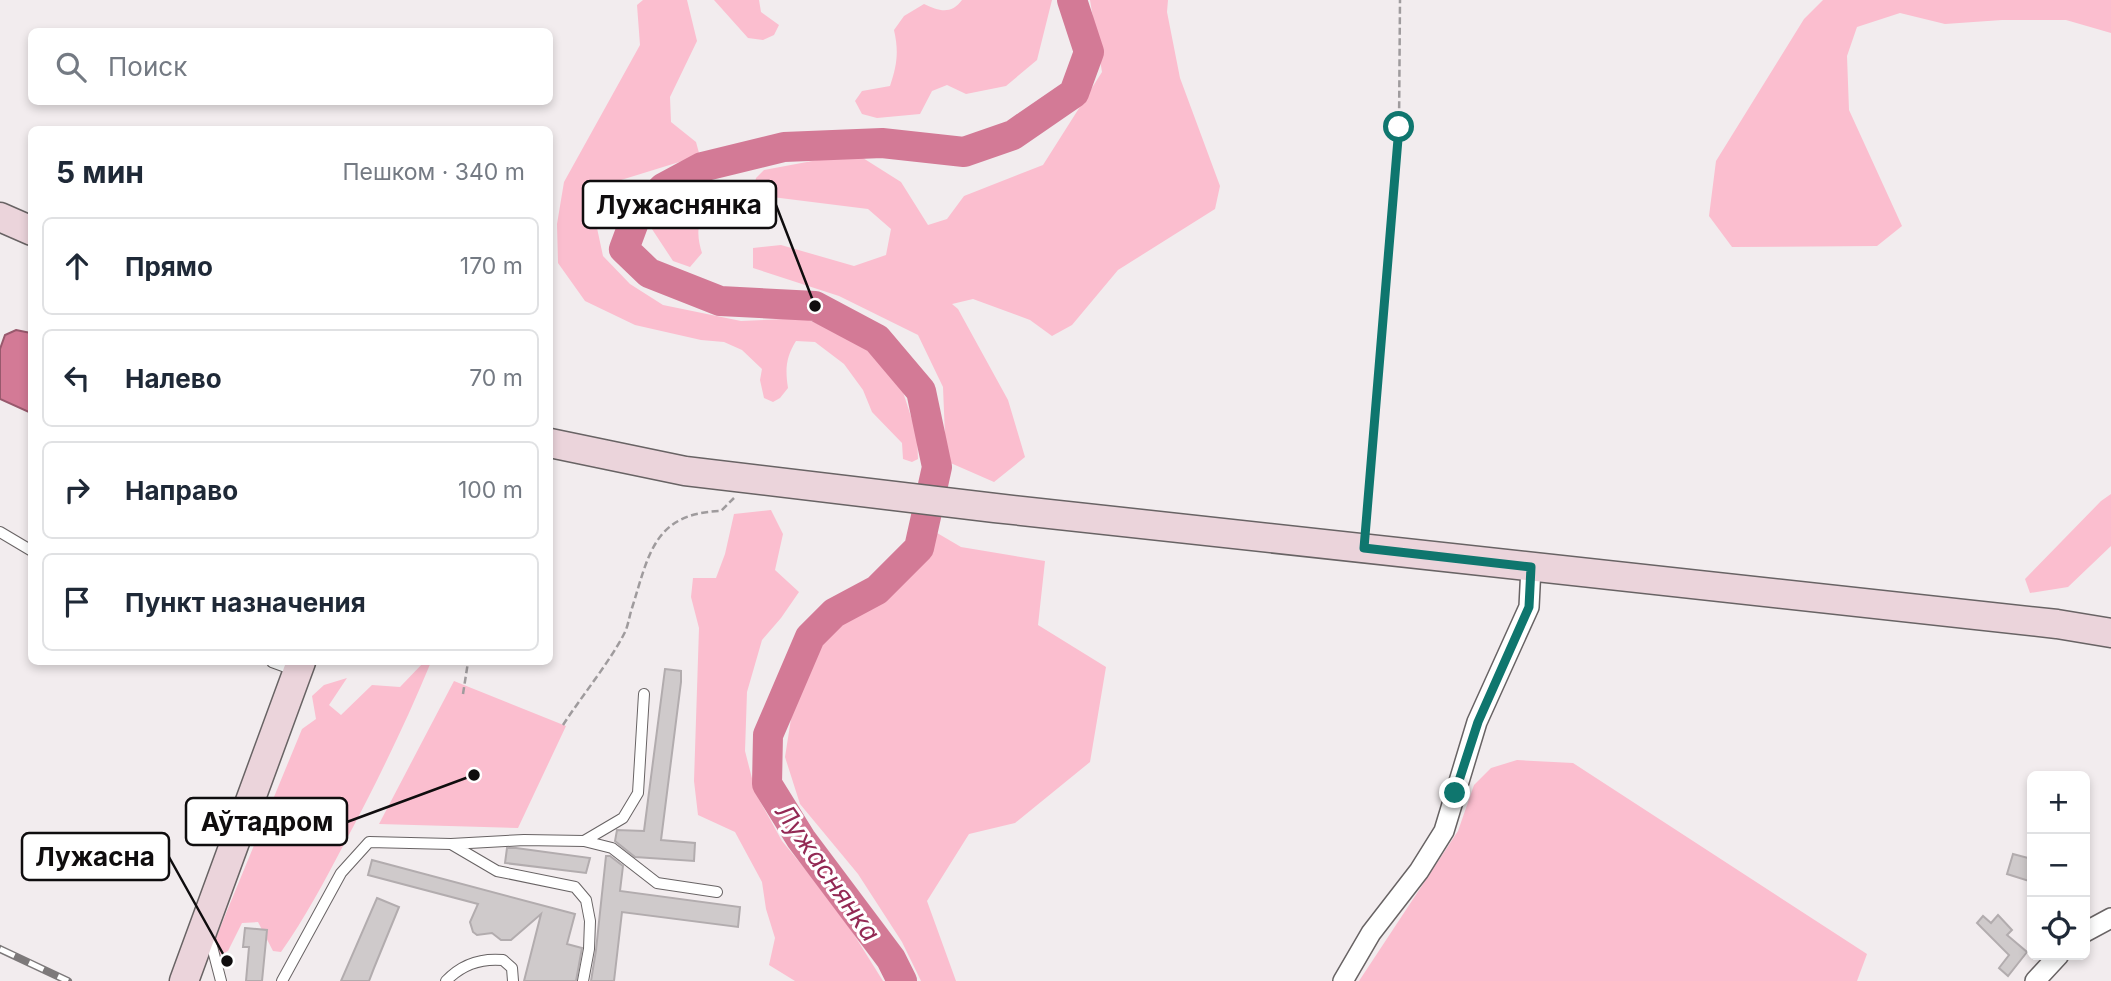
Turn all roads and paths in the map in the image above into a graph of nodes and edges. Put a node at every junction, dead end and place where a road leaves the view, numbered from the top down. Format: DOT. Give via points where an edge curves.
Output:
graph roads {
  1 [pos="1400,0"];
  2 [pos="0,217"];
  3 [pos="28,229"];
  4 [pos="553,444"];
  5 [pos="733,498"];
  6 [pos="0,532"];
  7 [pos="1364,548"];
  8 [pos="28,549"];
  9 [pos="1531,567"];
  10 [pos="2111,633"];
  11 [pos="290,665"];
  12 [pos="468,665"];
  13 [pos="463,694"];
  14 [pos="644,695"];
  15 [pos="563,724"];
  16 [pos="584,841"];
  17 [pos="451,845"];
  18 [pos="717,892"];
  19 [pos="206,918"];
  20 [pos="2111,918"];
  21 [pos="2090,929"];
  22 [pos="2054,960"];
  23 [pos="187,980"];
  24 [pos="221,981"];
  25 [pos="282,981"];
  26 [pos="446,981"];
  27 [pos="513,981"];
  28 [pos="583,981"];
  29 [pos="1343,981"];
  30 [pos="2035,981"];
  1 -- 7 [label="path" via="1399,127"];
  2 -- 3 [label="main road"];
  4 -- 7 [label="main road" via="685,471"];
  5 -- 15 [label="path" via="722,511 698,512 673,524 656,542 624,633"];
  6 -- 8 [label="lane"];
  7 -- 9 [label="main road"];
  9 -- 10 [label="main road"];
  9 -- 29 [label="street" via="1529,607 1478,722 1444,831 1371,933"];
  11 -- 19 [label="main road"];
  12 -- 13 [label="path"];
  14 -- 16 [label="lane" via="638,793 623,818"];
  16 -- 17 [label="lane"];
  16 -- 18 [label="lane" via="612,848 657,883"];
  17 -- 25 [label="lane" via="369,842 341,873"];
  17 -- 28 [label="lane" via="497,871 576,887 586,900 590,921"];
  19 -- 23 [label="main road"];
  19 -- 24 [label="lane"];
  20 -- 21 [label="street"];
  22 -- 30 [label="street"];
  26 -- 27 [label="lane" via="455,971 483,959 503,960 512,968"];
}
